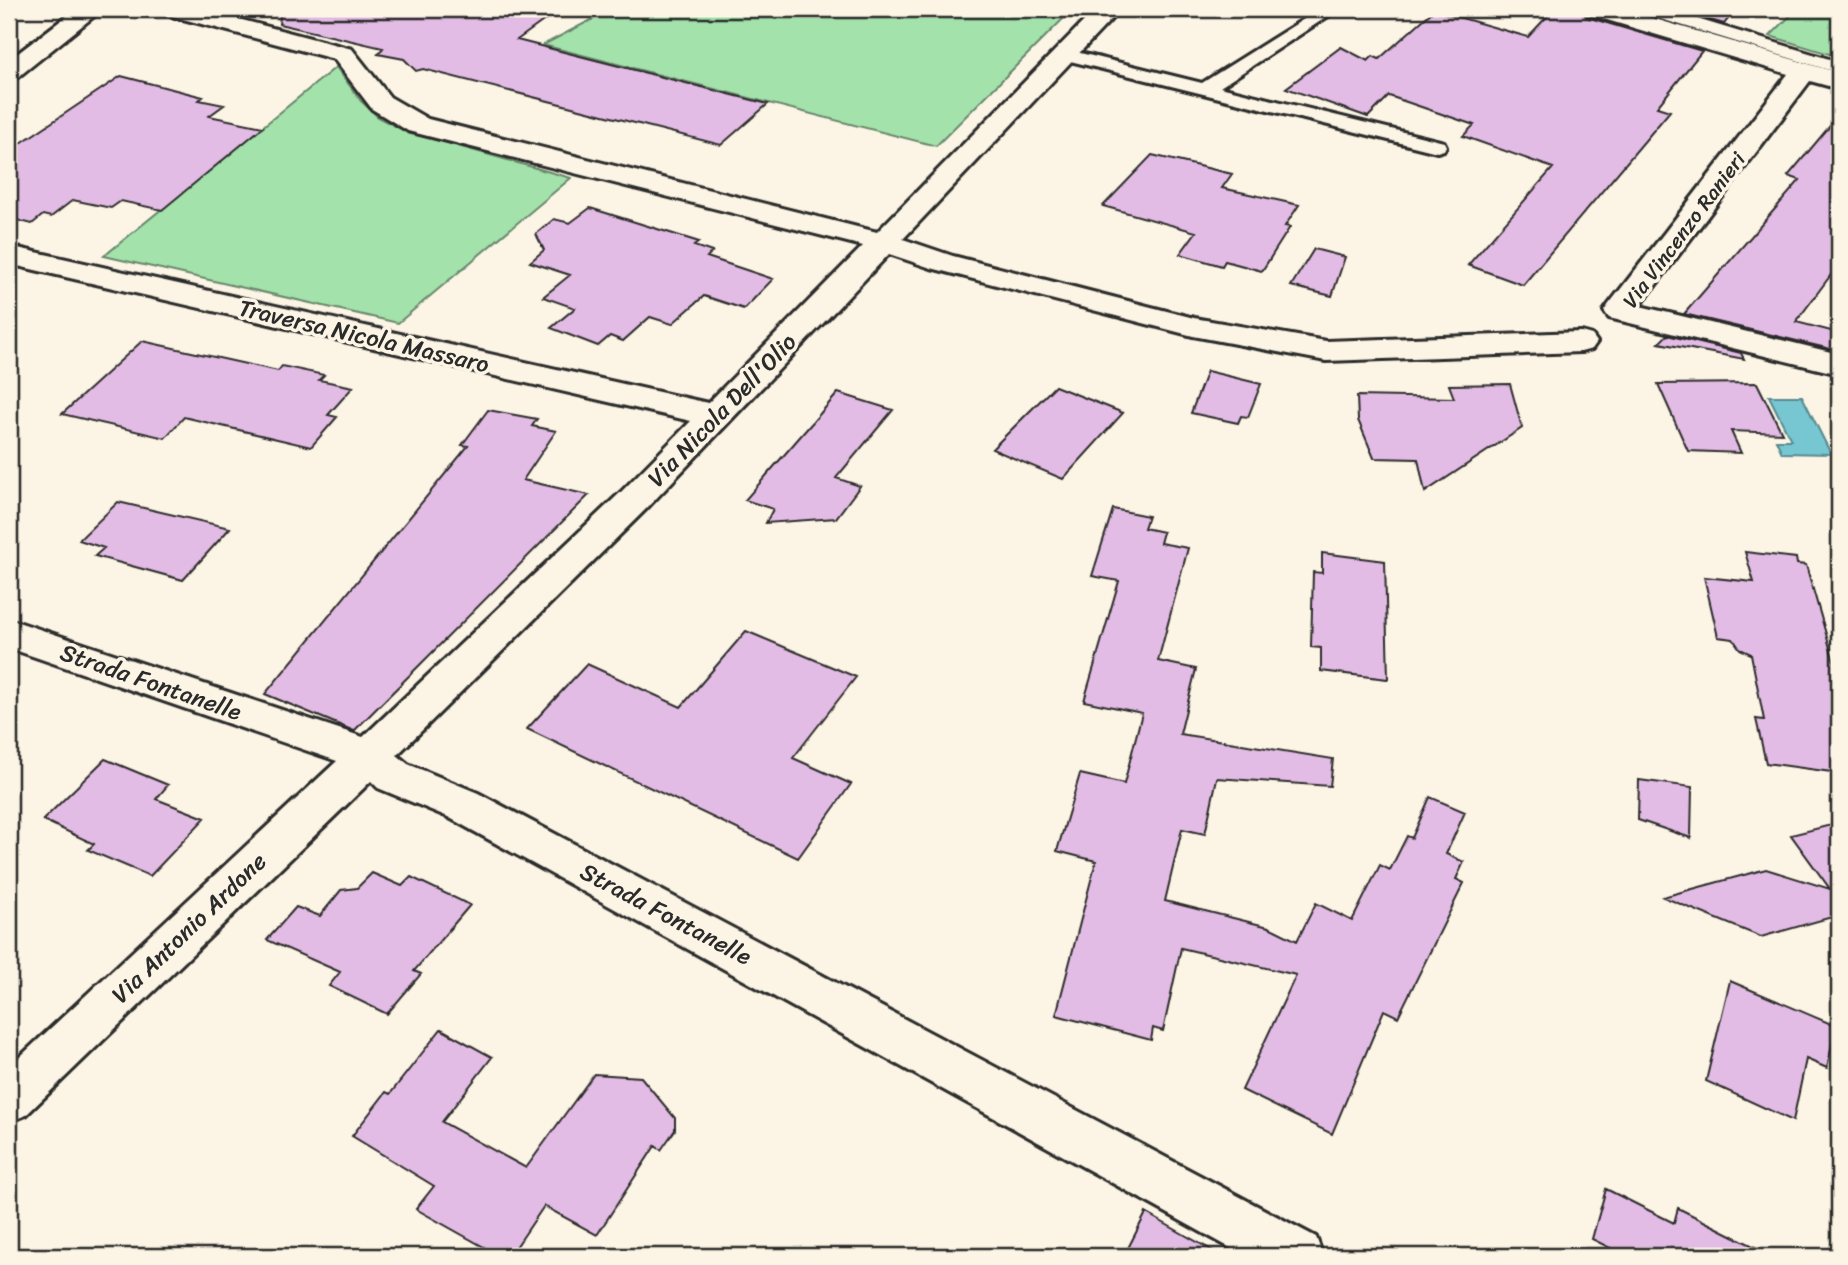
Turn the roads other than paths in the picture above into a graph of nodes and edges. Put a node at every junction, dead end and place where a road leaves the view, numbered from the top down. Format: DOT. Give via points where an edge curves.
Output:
graph roads {
  1 [pos="91,9"];
  2 [pos="173,9"];
  3 [pos="1109,9"];
  4 [pos="1331,9"];
  5 [pos="1596,9"];
  6 [pos="1647,9"];
  7 [pos="1064,54"];
  8 [pos="1839,68"];
  9 [pos="1805,70"];
  10 [pos="9,72"];
  11 [pos="1839,81"];
  12 [pos="1205,89"];
  13 [pos="1437,146"];
  14 [pos="882,242"];
  15 [pos="9,256"];
  16 [pos="1581,342"];
  17 [pos="1839,365"];
  18 [pos="718,416"];
  19 [pos="9,633"];
  20 [pos="370,756"];
  21 [pos="9,1100"];
  22 [pos="1297,1256"];
  1 -- 10 [label="street"];
  2 -- 14 [label="street" via="343,54 381,103 418,125"];
  3 -- 7 [label="street"];
  4 -- 12 [label="lane"];
  5 -- 9 [label="street"];
  6 -- 8 [label="lane"];
  7 -- 12 [label="lane"];
  7 -- 14 [label="street, Via Nicola Dell'Olio"];
  9 -- 11 [label="street"];
  9 -- 17 [label="street, Via Vincenzo Ranieri" via="1620,311"];
  12 -- 13 [label="lane"];
  14 -- 16 [label="street" via="1193,327 1326,351"];
  14 -- 18 [label="street, Via Nicola Dell'Olio"];
  15 -- 18 [label="street, Traversa Nicola Massaro"];
  18 -- 20 [label="street, Via Nicola Dell'Olio"];
  19 -- 20 [label="street, Strada Fontanelle"];
  20 -- 21 [label="street, Via Antonio Ardone"];
  20 -- 22 [label="street, Strada Fontanelle" via="393,776 463,805 561,857"];
}
